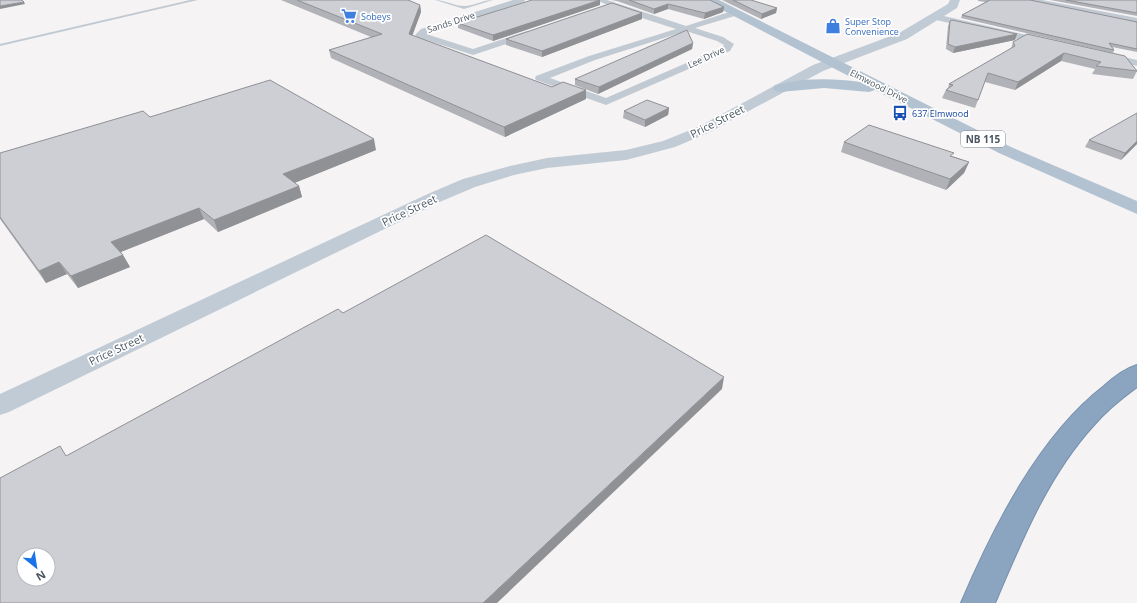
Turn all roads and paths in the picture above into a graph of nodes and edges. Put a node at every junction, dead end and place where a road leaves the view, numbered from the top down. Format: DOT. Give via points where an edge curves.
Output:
graph roads {
  1 [pos="196,0"];
  2 [pos="437,0"];
  3 [pos="491,0"];
  4 [pos="521,0"];
  5 [pos="711,0"];
  6 [pos="954,0"];
  7 [pos="1030,0"];
  8 [pos="600,4"];
  9 [pos="735,13"];
  10 [pos="935,17"];
  11 [pos="1137,21"];
  12 [pos="685,28"];
  13 [pos="538,30"];
  14 [pos="1054,44"];
  15 [pos="0,45"];
  16 [pos="1100,54"];
  17 [pos="832,63"];
  18 [pos="1137,63"];
  19 [pos="780,88"];
  20 [pos="901,97"];
  21 [pos="1137,208"];
  22 [pos="1137,374"];
  23 [pos="0,405"];
  24 [pos="978,603"];
  1 -- 15 [label="lane"];
  2 -- 3 [label="lane" via="464,8"];
  4 -- 13 [label="street, Sands Drive" via="424,31 420,35 473,52"];
  5 -- 9 [label="main road, Elmwood Drive / NB 115"];
  6 -- 10 [label="street, Price Street" via="953,6"];
  7 -- 11 [label="street"];
  8 -- 12 [label="street" via="614,4 648,18"];
  9 -- 12 [label="street"];
  9 -- 17 [label="main road, Elmwood Drive / NB 115"];
  10 -- 14 [label="street"];
  10 -- 17 [label="street, Price Street" via="903,36"];
  12 -- 12 [label="street, Lee Drive" via="720,39 729,44 727,49 606,102 540,78"];
  16 -- 18 [label="street"];
  17 -- 19 [label="street, Price Street"];
  17 -- 20 [label="main road, Elmwood Drive / NB 115"];
  19 -- 20 [label="main road" via="829,83 853,85"];
  19 -- 23 [label="street, Price Street" via="703,130 669,144 626,155 517,169 469,183"];
  20 -- 21 [label="main road, Elmwood Drive / NB 115" via="1004,150"];
  22 -- 24 [label="highway" via="1084,418 1046,467"];
}
